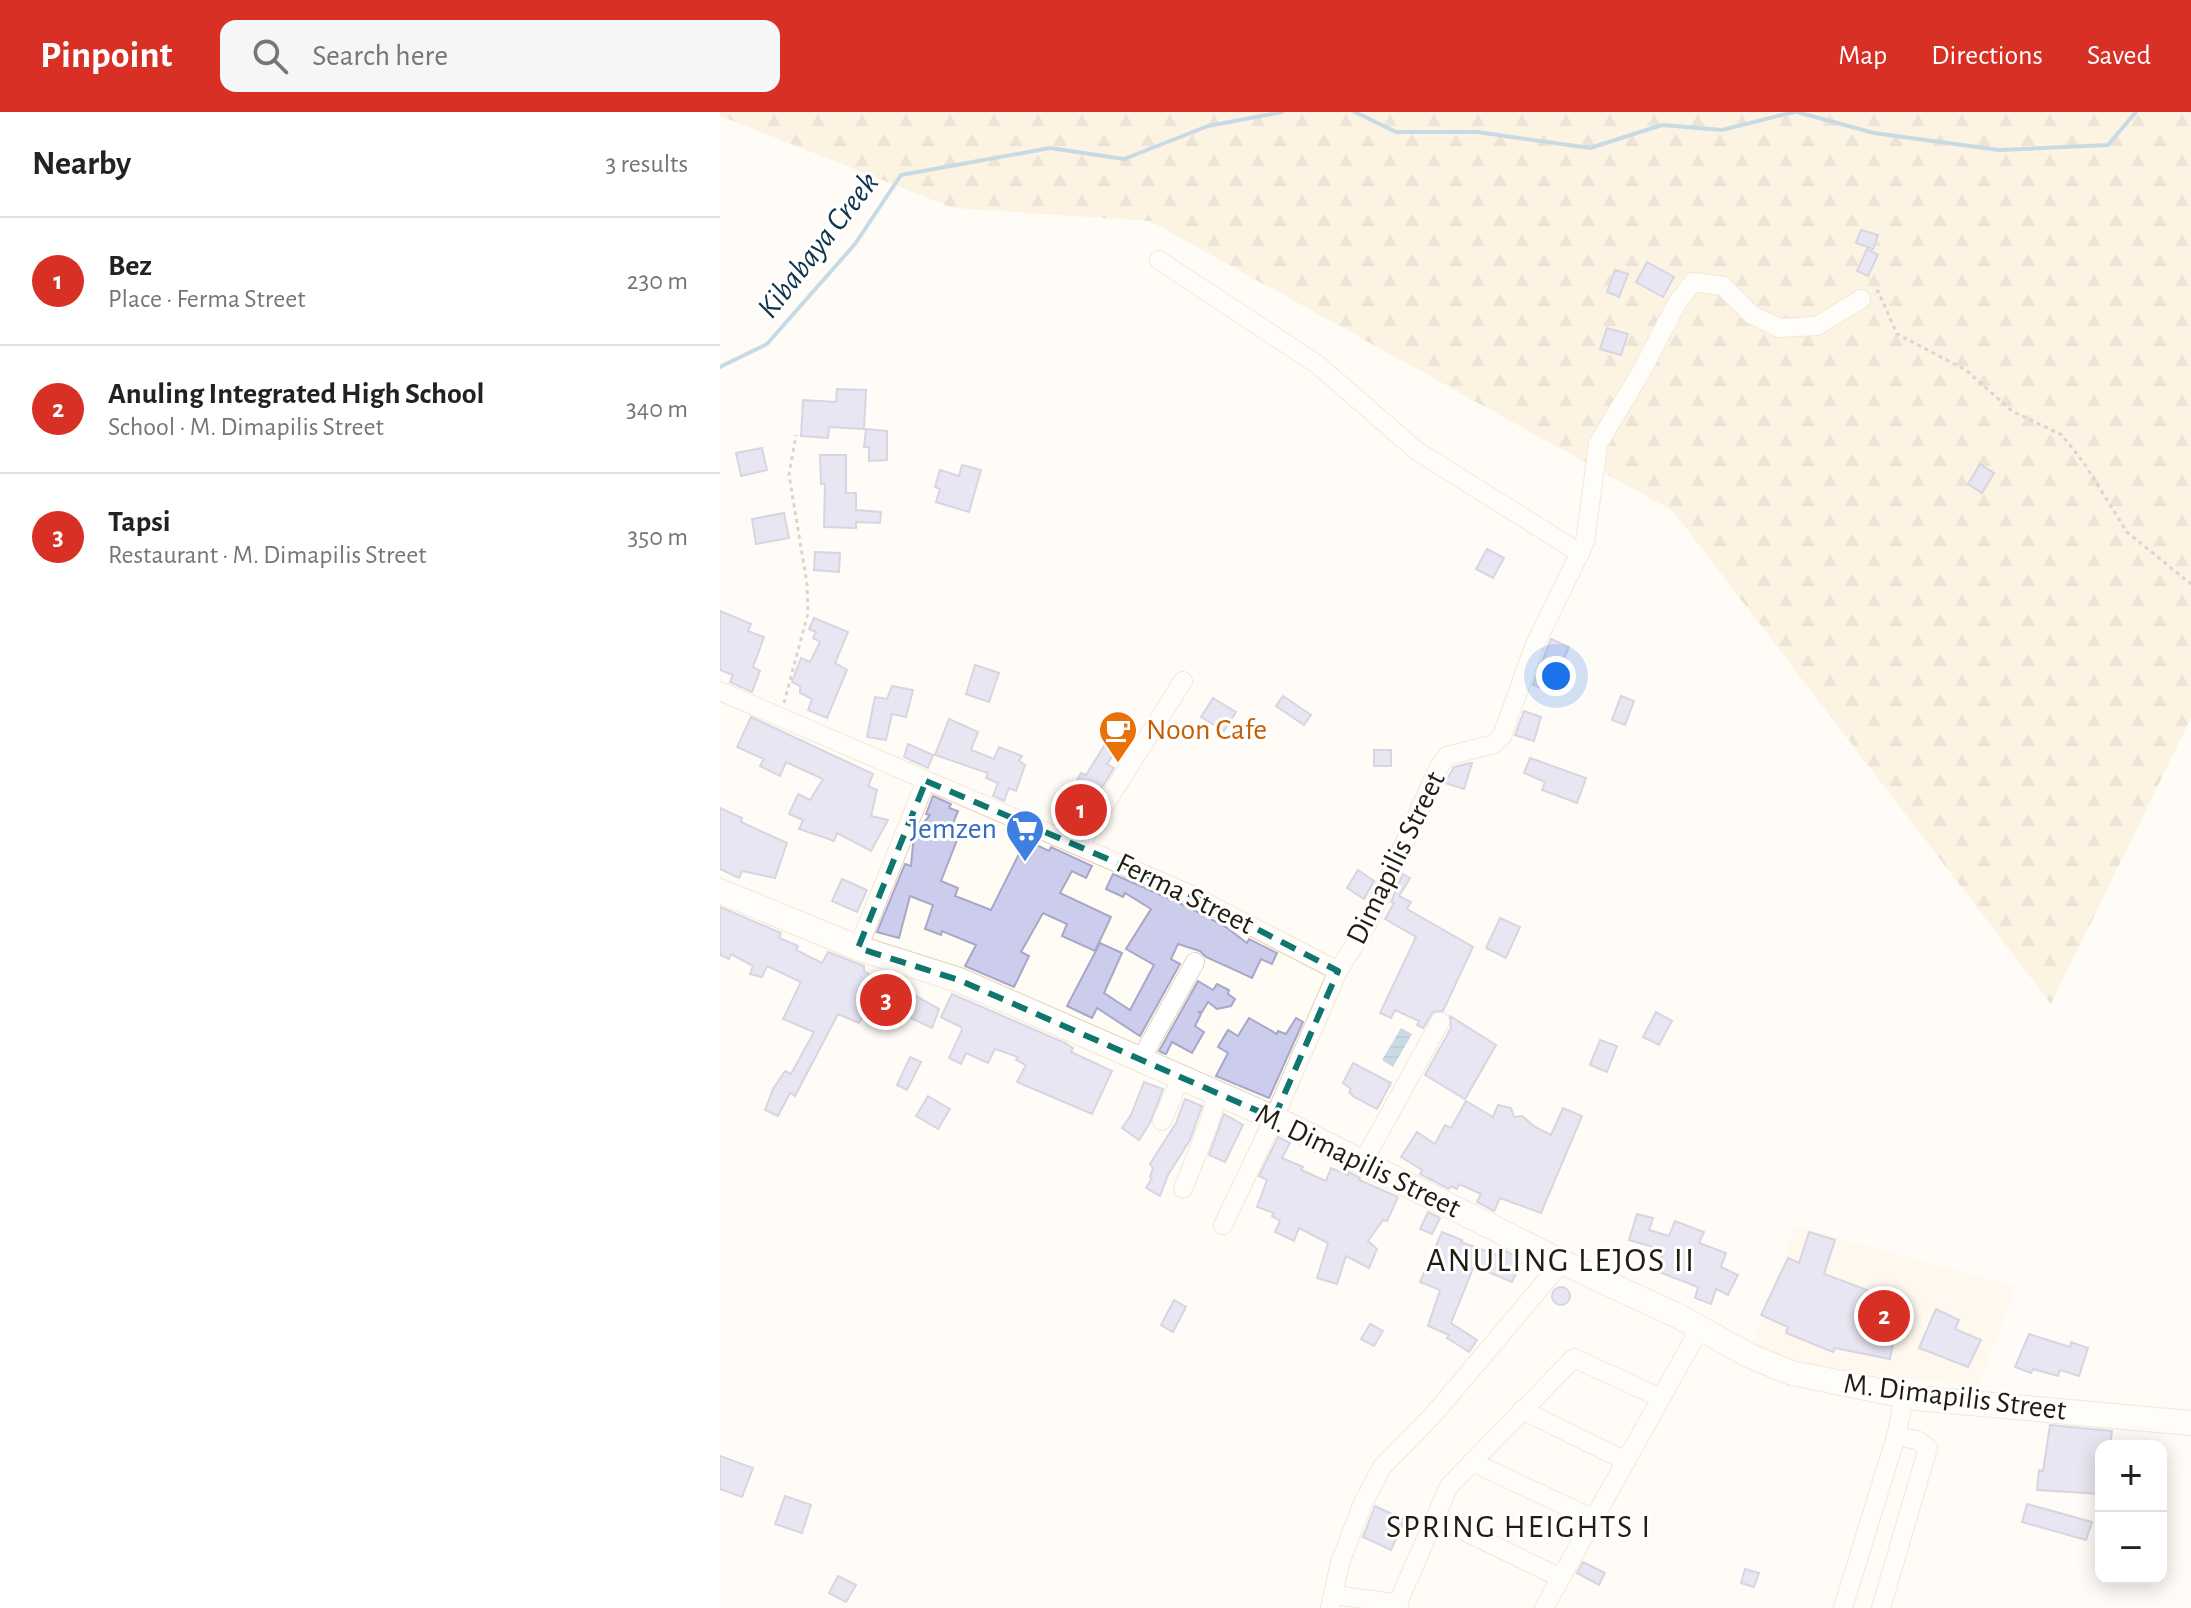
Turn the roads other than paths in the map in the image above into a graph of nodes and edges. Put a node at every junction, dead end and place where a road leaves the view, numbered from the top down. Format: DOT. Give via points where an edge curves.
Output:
graph roads {
  1 [pos="1159,260"];
  2 [pos="1861,299"];
  3 [pos="1580,553"];
  4 [pos="1183,681"];
  5 [pos="720,691"];
  6 [pos="926,781"];
  7 [pos="1080,844"];
  8 [pos="720,891"];
  9 [pos="858,948"];
  10 [pos="1195,962"];
  11 [pos="1338,971"];
  12 [pos="1440,1022"];
  13 [pos="1141,1059"];
  14 [pos="1181,1077"];
  15 [pos="1218,1093"];
  16 [pos="1274,1118"];
  17 [pos="1373,1119"];
  18 [pos="1162,1121"];
  19 [pos="1359,1160"];
  20 [pos="1183,1189"];
  21 [pos="1223,1225"];
  22 [pos="1562,1262"];
  23 [pos="1700,1328"];
  24 [pos="1904,1396"];
  25 [pos="1661,1398"];
  26 [pos="1522,1410"];
  27 [pos="2191,1423"];
  28 [pos="1896,1436"];
  29 [pos="1626,1461"];
  30 [pos="1472,1462"];
  31 [pos="1435,1517"];
  32 [pos="1594,1519"];
  33 [pos="1561,1578"];
  34 [pos="1331,1602"];
  35 [pos="1399,1607"];
  36 [pos="1544,1608"];
  37 [pos="1843,1608"];
  38 [pos="1881,1608"];
  1 -- 3 [label="street" via="1318,365 1417,451"];
  2 -- 3 [label="street, Dimapilis Street" via="1817,326 1779,328 1752,315 1723,286 1693,282 1598,444"];
  3 -- 11 [label="street, Dimapilis Street" via="1534,647 1502,736 1494,744 1447,756 1439,767 1367,925"];
  4 -- 7 [label="street"];
  5 -- 6 [label="street, Ferma Street"];
  6 -- 7 [label="street, Ferma Street"];
  6 -- 9 [label="street"];
  7 -- 11 [label="street, Ferma Street"];
  8 -- 9 [label="main road, M. Dimapilis Street"];
  9 -- 13 [label="main road, M. Dimapilis Street" via="959,980"];
  10 -- 13 [label="street"];
  11 -- 16 [label="street, Dimapilis Street"];
  12 -- 19 [label="street"];
  13 -- 14 [label="main road, M. Dimapilis Street"];
  14 -- 15 [label="main road, M. Dimapilis Street"];
  14 -- 18 [label="street"];
  15 -- 16 [label="main road, M. Dimapilis Street"];
  15 -- 20 [label="street"];
  16 -- 19 [label="main road, M. Dimapilis Street"];
  16 -- 21 [label="street, Dimapilis Street"];
  17 -- 19 [label="street"];
  19 -- 22 [label="main road, M. Dimapilis Street"];
  22 -- 23 [label="main road, M. Dimapilis Street"];
  22 -- 34 [label="street" via="1434,1414 1382,1467 1340,1563"];
  23 -- 24 [label="main road, M. Dimapilis Street" via="1792,1373"];
  23 -- 25 [label="street"];
  24 -- 27 [label="main road, M. Dimapilis Street"];
  24 -- 28 [label="street"];
  25 -- 26 [label="street" via="1574,1358"];
  25 -- 29 [label="street"];
  26 -- 29 [label="street"];
  26 -- 30 [label="street"];
  28 -- 37 [label="street"];
  28 -- 38 [label="street" via="1928,1448"];
  29 -- 32 [label="street"];
  30 -- 31 [label="street" via="1449,1486"];
  30 -- 32 [label="street"];
  31 -- 33 [label="street"];
  31 -- 35 [label="street"];
  32 -- 33 [label="street"];
  33 -- 36 [label="street"];
  34 -- 35 [label="street"];
}
